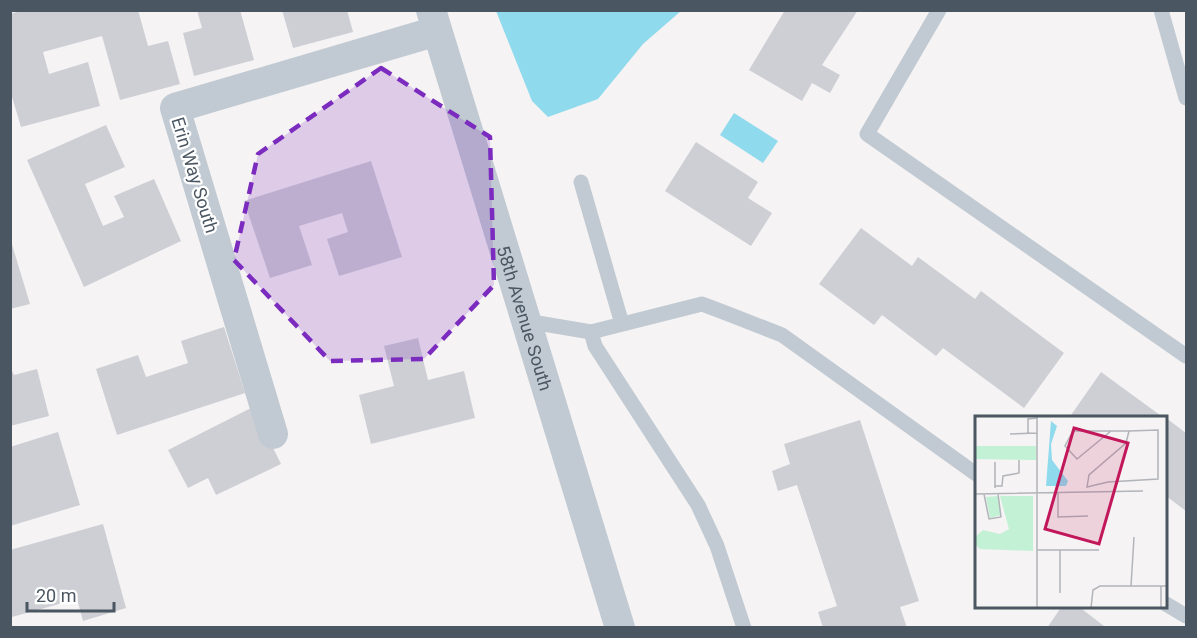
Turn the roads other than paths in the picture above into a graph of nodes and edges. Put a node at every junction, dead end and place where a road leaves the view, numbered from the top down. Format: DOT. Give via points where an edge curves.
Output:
graph roads {
  1 [pos="939,10"];
  2 [pos="1161,10"];
  3 [pos="434,21"];
  4 [pos="1186,98"];
  5 [pos="581,182"];
  6 [pos="526,321"];
  7 [pos="622,324"];
  8 [pos="591,332"];
  9 [pos="1186,356"];
  10 [pos="273,434"];
  11 [pos="975,473"];
  12 [pos="1167,605"];
  13 [pos="1186,616"];
  14 [pos="620,627"];
  15 [pos="744,627"];
  1 -- 9 [label="lane" via="867,134"];
  2 -- 4 [label="lane"];
  3 -- 6 [label="street, 58th Avenue South"];
  3 -- 10 [label="street, Erin Way South" via="176,108"];
  5 -- 7 [label="lane"];
  6 -- 8 [label="lane"];
  6 -- 14 [label="street, 58th Avenue South"];
  7 -- 8 [label="lane"];
  7 -- 11 [label="lane" via="702,304 782,335"];
  8 -- 15 [label="lane" via="595,346 698,505 717,546"];
  12 -- 13 [label="lane"];
}
